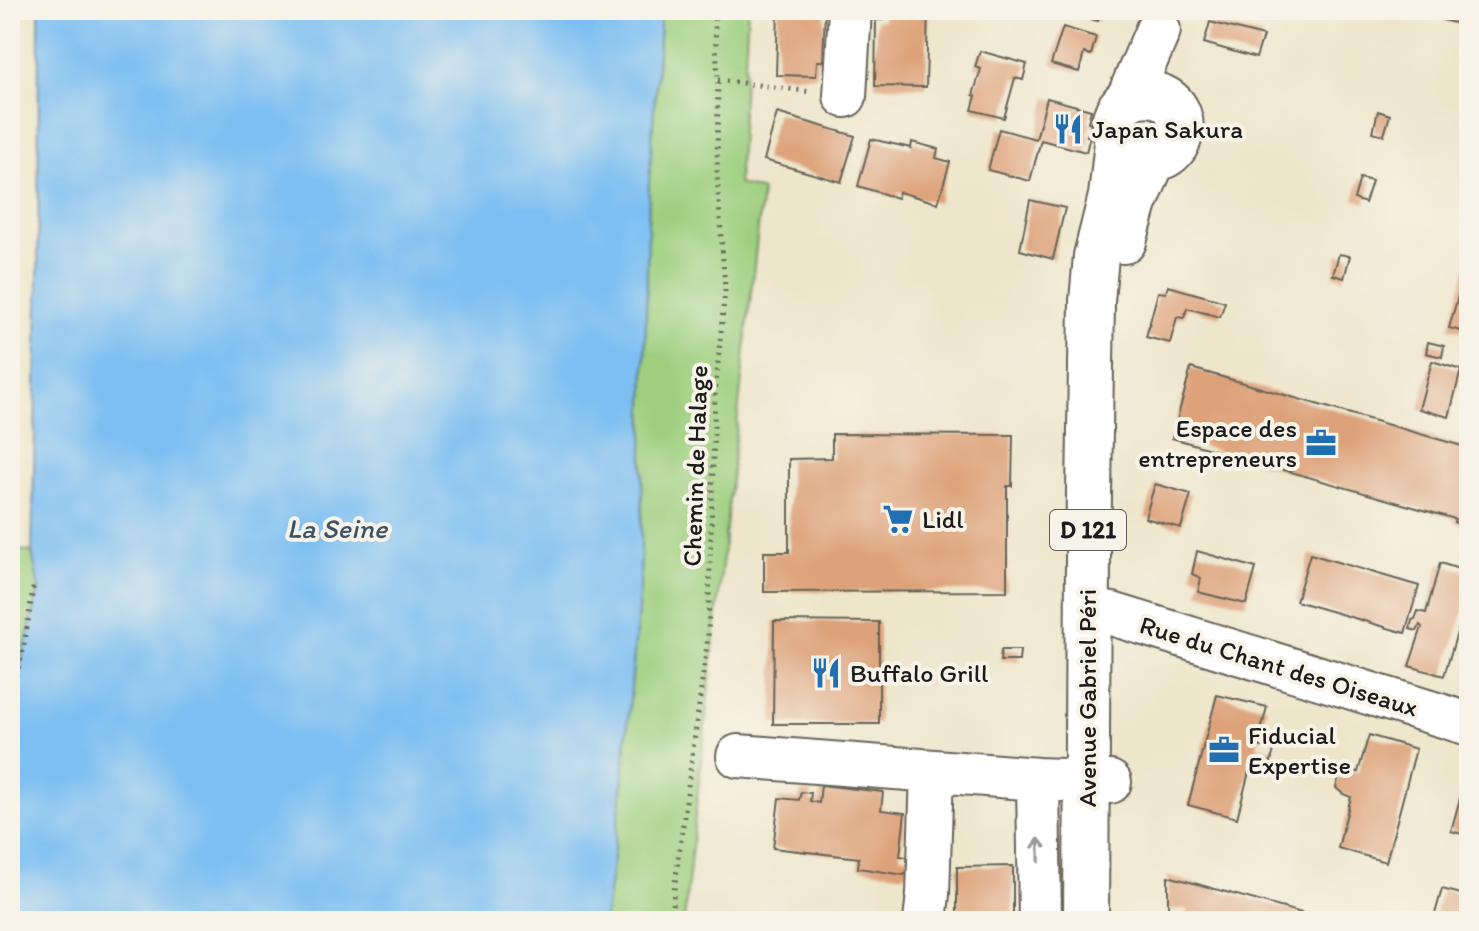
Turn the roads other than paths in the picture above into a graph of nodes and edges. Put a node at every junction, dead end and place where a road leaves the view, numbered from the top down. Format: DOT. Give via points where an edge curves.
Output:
graph roads {
  1 [pos="850,10"];
  2 [pos="1159,20"];
  3 [pos="845,96"];
  4 [pos="1145,97"];
  5 [pos="1135,151"];
  6 [pos="1100,612"];
  7 [pos="1469,724"];
  8 [pos="738,756"];
  9 [pos="932,771"];
  10 [pos="1038,779"];
  11 [pos="1098,782"];
  12 [pos="925,921"];
  13 [pos="1040,921"];
  14 [pos="1086,921"];
  15 [pos="1109,921"];
  1 -- 3 [label="street"];
  2 -- 4 [label="main road, Avenue Gabriel Péri"];
  4 -- 5 [label="main road, Avenue Gabriel Péri" via="1116,114 1114,134"];
  4 -- 5 [label="main road, Avenue Gabriel Péri" via="1174,107 1180,136 1164,157"];
  5 -- 6 [label="main road, Avenue Gabriel Péri / D 121" via="1135,203 1109,316"];
  6 -- 7 [label="street, Rue du Chant des Oiseaux"];
  6 -- 11 [label="main road, Avenue Gabriel Péri / D 121"];
  8 -- 9 [label="street"];
  9 -- 10 [label="street"];
  9 -- 12 [label="street"];
  10 -- 11 [label="street"];
  13 -- 10 [label="street, one-way"];
  11 -- 14 [label="main road, Avenue Gabriel Péri / D 121"];
  11 -- 15 [label="main road, Avenue Gabriel Péri / D 121"];
}
